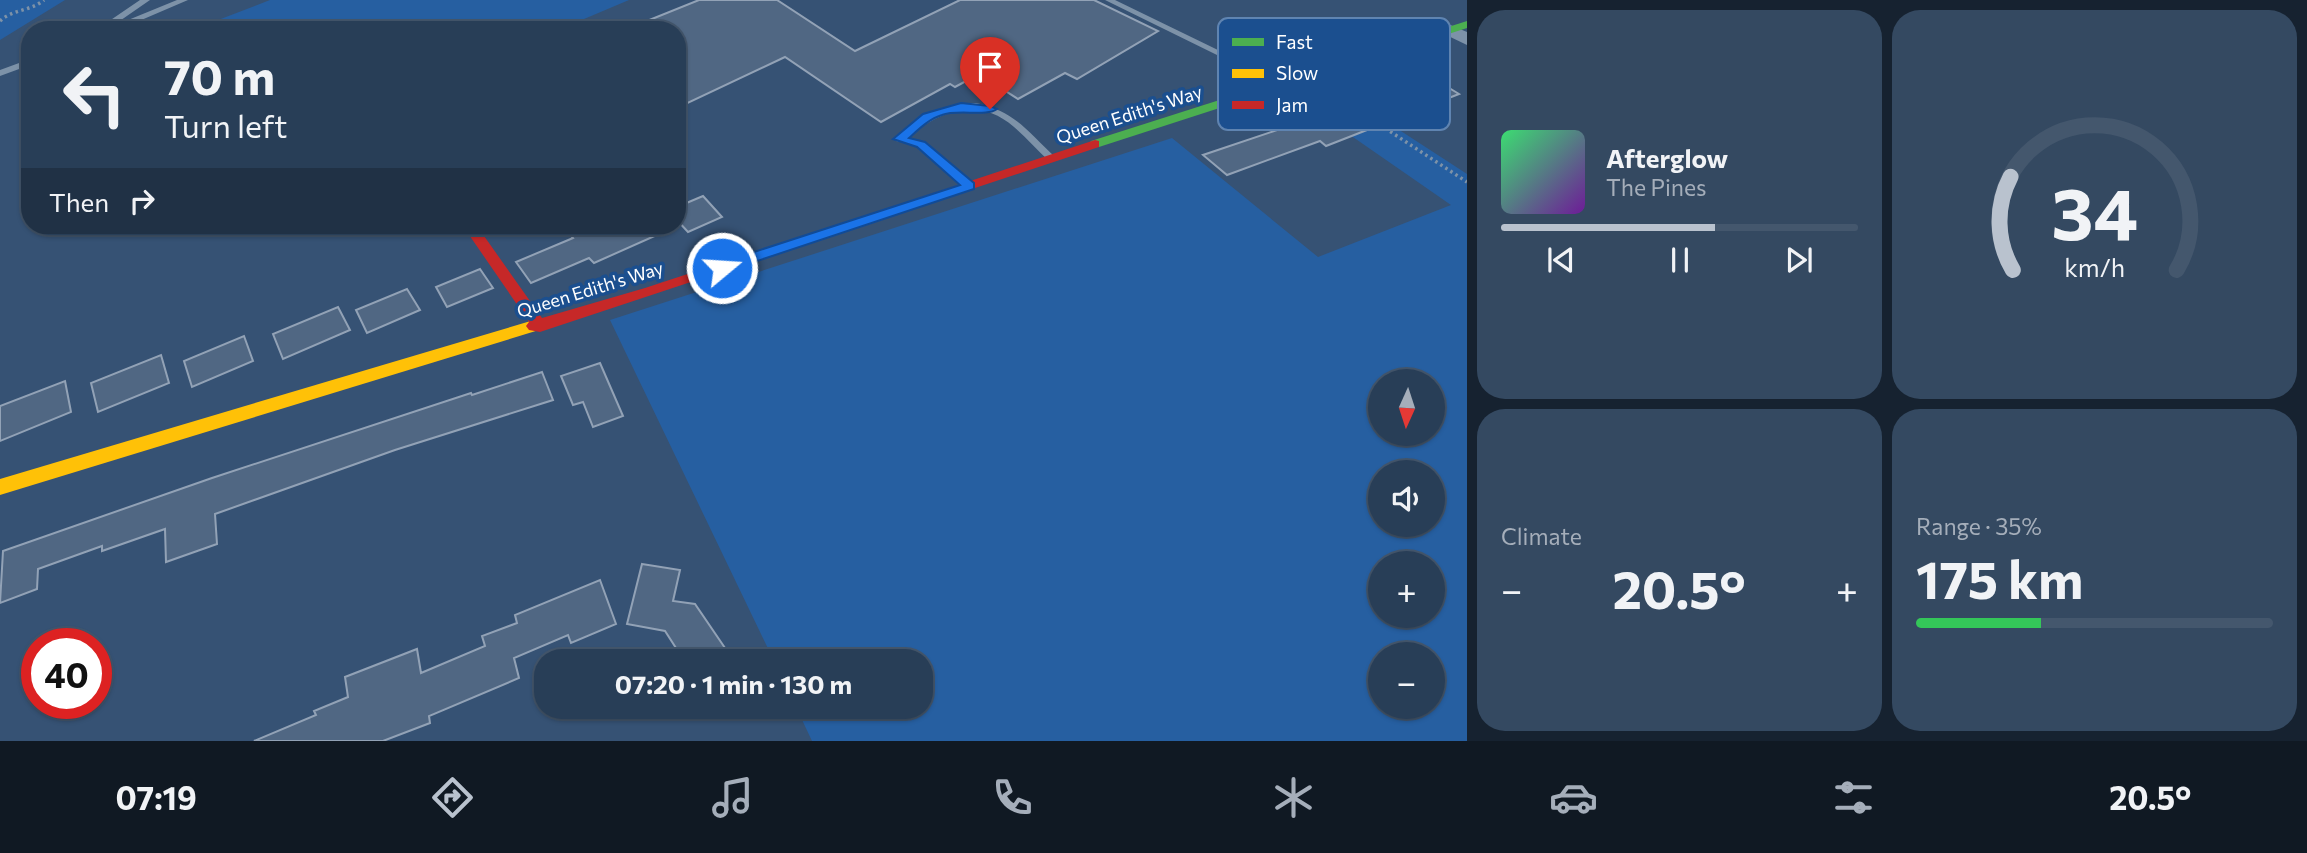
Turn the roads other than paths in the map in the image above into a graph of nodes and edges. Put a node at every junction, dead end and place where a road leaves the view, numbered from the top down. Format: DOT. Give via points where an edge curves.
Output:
graph roads {
  1 [pos="146,0"];
  2 [pos="184,0"];
  3 [pos="1109,0"];
  4 [pos="114,21"];
  5 [pos="132,21"];
  6 [pos="1467,24"];
  7 [pos="1450,28"];
  8 [pos="1450,30"];
  9 [pos="1467,40"];
  10 [pos="1218,53"];
  11 [pos="21,65"];
  12 [pos="0,73"];
  13 [pos="1218,104"];
  14 [pos="1052,159"];
  15 [pos="970,186"];
  16 [pos="476,235"];
  17 [pos="540,326"];
  18 [pos="0,487"];
  1 -- 4 [label="lane"];
  2 -- 5 [label="lane"];
  3 -- 10 [label="lane"];
  6 -- 7 [label="street, Queen Edith's Way"];
  8 -- 9 [label="street"];
  11 -- 12 [label="lane"];
  13 -- 14 [label="street, Queen Edith's Way"];
  14 -- 15 [label="street, Queen Edith's Way"];
  14 -- 15 [label="lane" via="1005,115 975,107 938,112 899,139 921,144"];
  15 -- 17 [label="street, Queen Edith's Way"];
  16 -- 17 [label="street"];
  17 -- 18 [label="street, Queen Edith's Way"];
}
